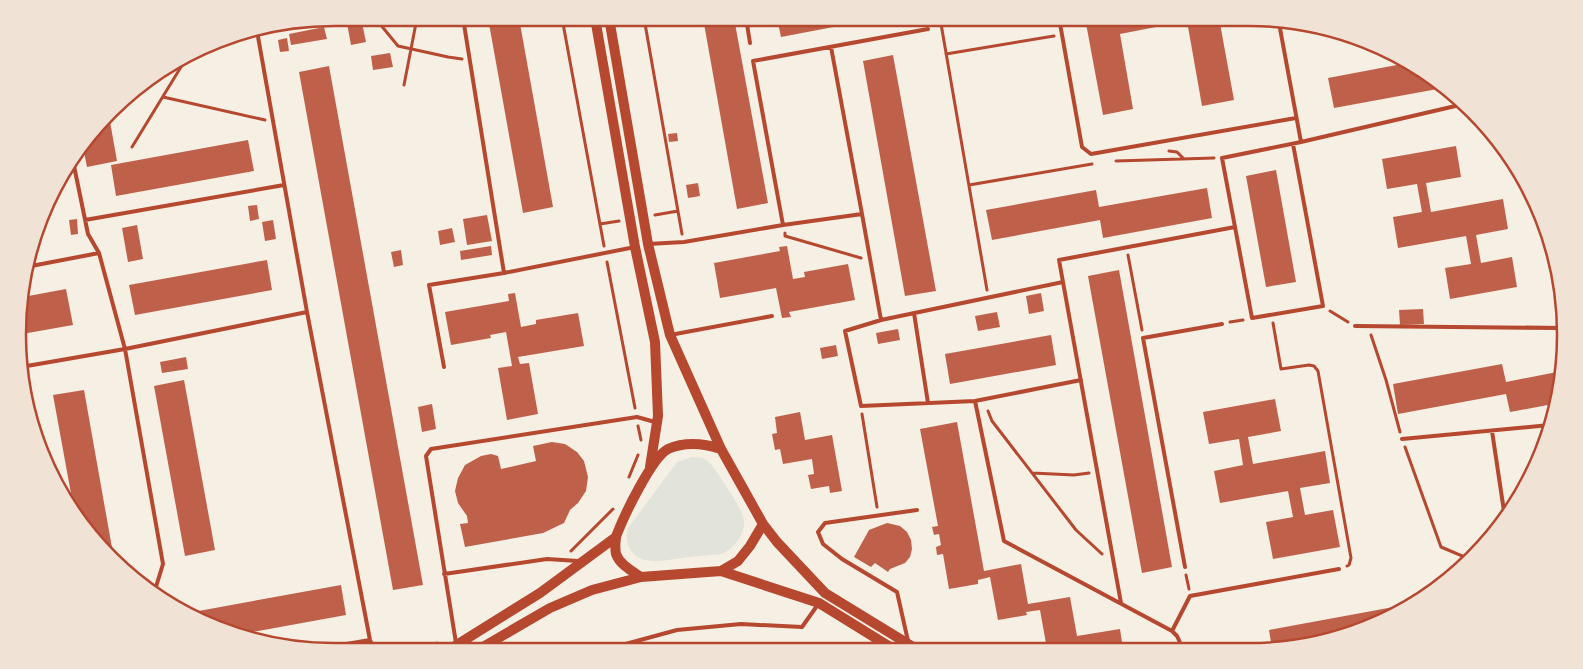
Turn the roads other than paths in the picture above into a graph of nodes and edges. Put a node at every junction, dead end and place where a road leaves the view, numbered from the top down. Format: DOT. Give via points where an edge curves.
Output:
graph roads {
  1 [pos="464,26"];
  2 [pos="596,26"];
  3 [pos="609,26"];
  4 [pos="747,26"];
  5 [pos="1060,26"];
  6 [pos="1280,28"];
  7 [pos="928,29"];
  8 [pos="259,36"];
  9 [pos="750,43"];
  10 [pos="831,47"];
  11 [pos="1455,106"];
  12 [pos="1296,118"];
  13 [pos="1301,142"];
  14 [pos="1293,144"];
  15 [pos="75,169"];
  16 [pos="284,185"];
  17 [pos="862,214"];
  18 [pos="85,220"];
  19 [pos="783,225"];
  20 [pos="1235,227"];
  21 [pos="648,244"];
  22 [pos="635,247"];
  23 [pos="99,253"];
  24 [pos="34,265"];
  25 [pos="504,273"];
  26 [pos="1063,282"];
  27 [pos="307,312"];
  28 [pos="914,312"];
  29 [pos="772,316"];
  30 [pos="881,320"];
  31 [pos="1222,324"];
  32 [pos="1355,326"];
  33 [pos="1557,328"];
  34 [pos="670,335"];
  35 [pos="125,349"];
  36 [pos="28,366"];
  37 [pos="444,368"];
  38 [pos="1081,380"];
  39 [pos="975,401"];
  40 [pos="928,403"];
  41 [pos="658,422"];
  42 [pos="1542,426"];
  43 [pos="1492,431"];
  44 [pos="1402,439"];
  45 [pos="721,449"];
  46 [pos="650,467"];
  47 [pos="1504,508"];
  48 [pos="917,510"];
  49 [pos="764,524"];
  50 [pos="616,536"];
  51 [pos="582,562"];
  52 [pos="1185,567"];
  53 [pos="1339,569"];
  54 [pos="721,571"];
  55 [pos="444,574"];
  56 [pos="641,577"];
  57 [pos="157,586"];
  58 [pos="819,603"];
  59 [pos="1121,603"];
  60 [pos="1172,630"];
  61 [pos="370,640"];
  62 [pos="352,643"];
  63 [pos="371,643"];
  64 [pos="456,643"];
  65 [pos="460,643"];
  66 [pos="490,643"];
  67 [pos="629,643"];
  68 [pos="884,643"];
  69 [pos="907,643"];
  70 [pos="909,643"];
  71 [pos="1181,643"];
  1 -- 25 [label="lane"];
  2 -- 22 [label="main road"];
  3 -- 21 [label="main road"];
  4 -- 9 [label="lane"];
  5 -- 12 [label="lane" via="1082,147 1091,154"];
  6 -- 12 [label="lane"];
  7 -- 10 [label="lane"];
  8 -- 16 [label="lane"];
  10 -- 17 [label="lane"];
  10 -- 19 [label="lane" via="753,61"];
  11 -- 13 [label="lane"];
  12 -- 13 [label="lane"];
  13 -- 14 [label="lane"];
  14 -- 20 [label="lane" via="1222,158"];
  14 -- 20 [label="lane" via="1322,306 1252,318"];
  15 -- 18 [label="lane"];
  16 -- 18 [label="lane"];
  16 -- 27 [label="lane"];
  17 -- 19 [label="lane"];
  17 -- 30 [label="lane"];
  18 -- 23 [label="lane" via="88,234"];
  19 -- 21 [label="lane" via="684,242"];
  20 -- 26 [label="lane" via="1059,260"];
  21 -- 34 [label="main road"];
  22 -- 25 [label="lane"];
  22 -- 41 [label="main road" via="655,342"];
  23 -- 24 [label="lane"];
  23 -- 35 [label="lane"];
  25 -- 37 [label="lane" via="429,285"];
  26 -- 28 [label="lane"];
  26 -- 38 [label="lane"];
  27 -- 35 [label="lane"];
  27 -- 61 [label="lane"];
  28 -- 30 [label="lane"];
  28 -- 40 [label="lane"];
  29 -- 34 [label="lane"];
  30 -- 40 [label="lane" via="845,331 861,406"];
  31 -- 52 [label="lane" via="1143,338"];
  32 -- 33 [label="lane"];
  34 -- 45 [label="main road"];
  35 -- 36 [label="lane"];
  35 -- 57 [label="lane" via="163,564"];
  38 -- 39 [label="lane"];
  38 -- 59 [label="lane"];
  39 -- 40 [label="lane"];
  39 -- 59 [label="lane" via="1004,541"];
  41 -- 46 [label="main road"];
  41 -- 55 [label="lane" via="637,417 431,449 426,456"];
  42 -- 43 [label="lane"];
  43 -- 44 [label="lane"];
  43 -- 47 [label="lane"];
  45 -- 46 [label="main road" via="702,443 683,444 666,450"];
  45 -- 49 [label="main road"];
  46 -- 50 [label="main road"];
  48 -- 70 [label="lane" via="825,523 818,532 823,544 842,559 897,592"];
  49 -- 54 [label="main road" via="738,561"];
  49 -- 69 [label="main road" via="825,593"];
  50 -- 51 [label="main road"];
  50 -- 56 [label="main road" via="616,554 626,567"];
  51 -- 55 [label="lane" via="547,559"];
  51 -- 65 [label="main road" via="540,593"];
  53 -- 60 [label="lane" via="1190,596"];
  54 -- 56 [label="main road"];
  54 -- 58 [label="main road"];
  55 -- 64 [label="lane"];
  56 -- 66 [label="main road" via="592,590 550,608"];
  58 -- 67 [label="lane" via="802,628 741,624 677,630"];
  58 -- 68 [label="main road"];
  59 -- 60 [label="lane"];
  60 -- 71 [label="lane"];
  61 -- 62 [label="lane"];
  61 -- 63 [label="lane"];
}
